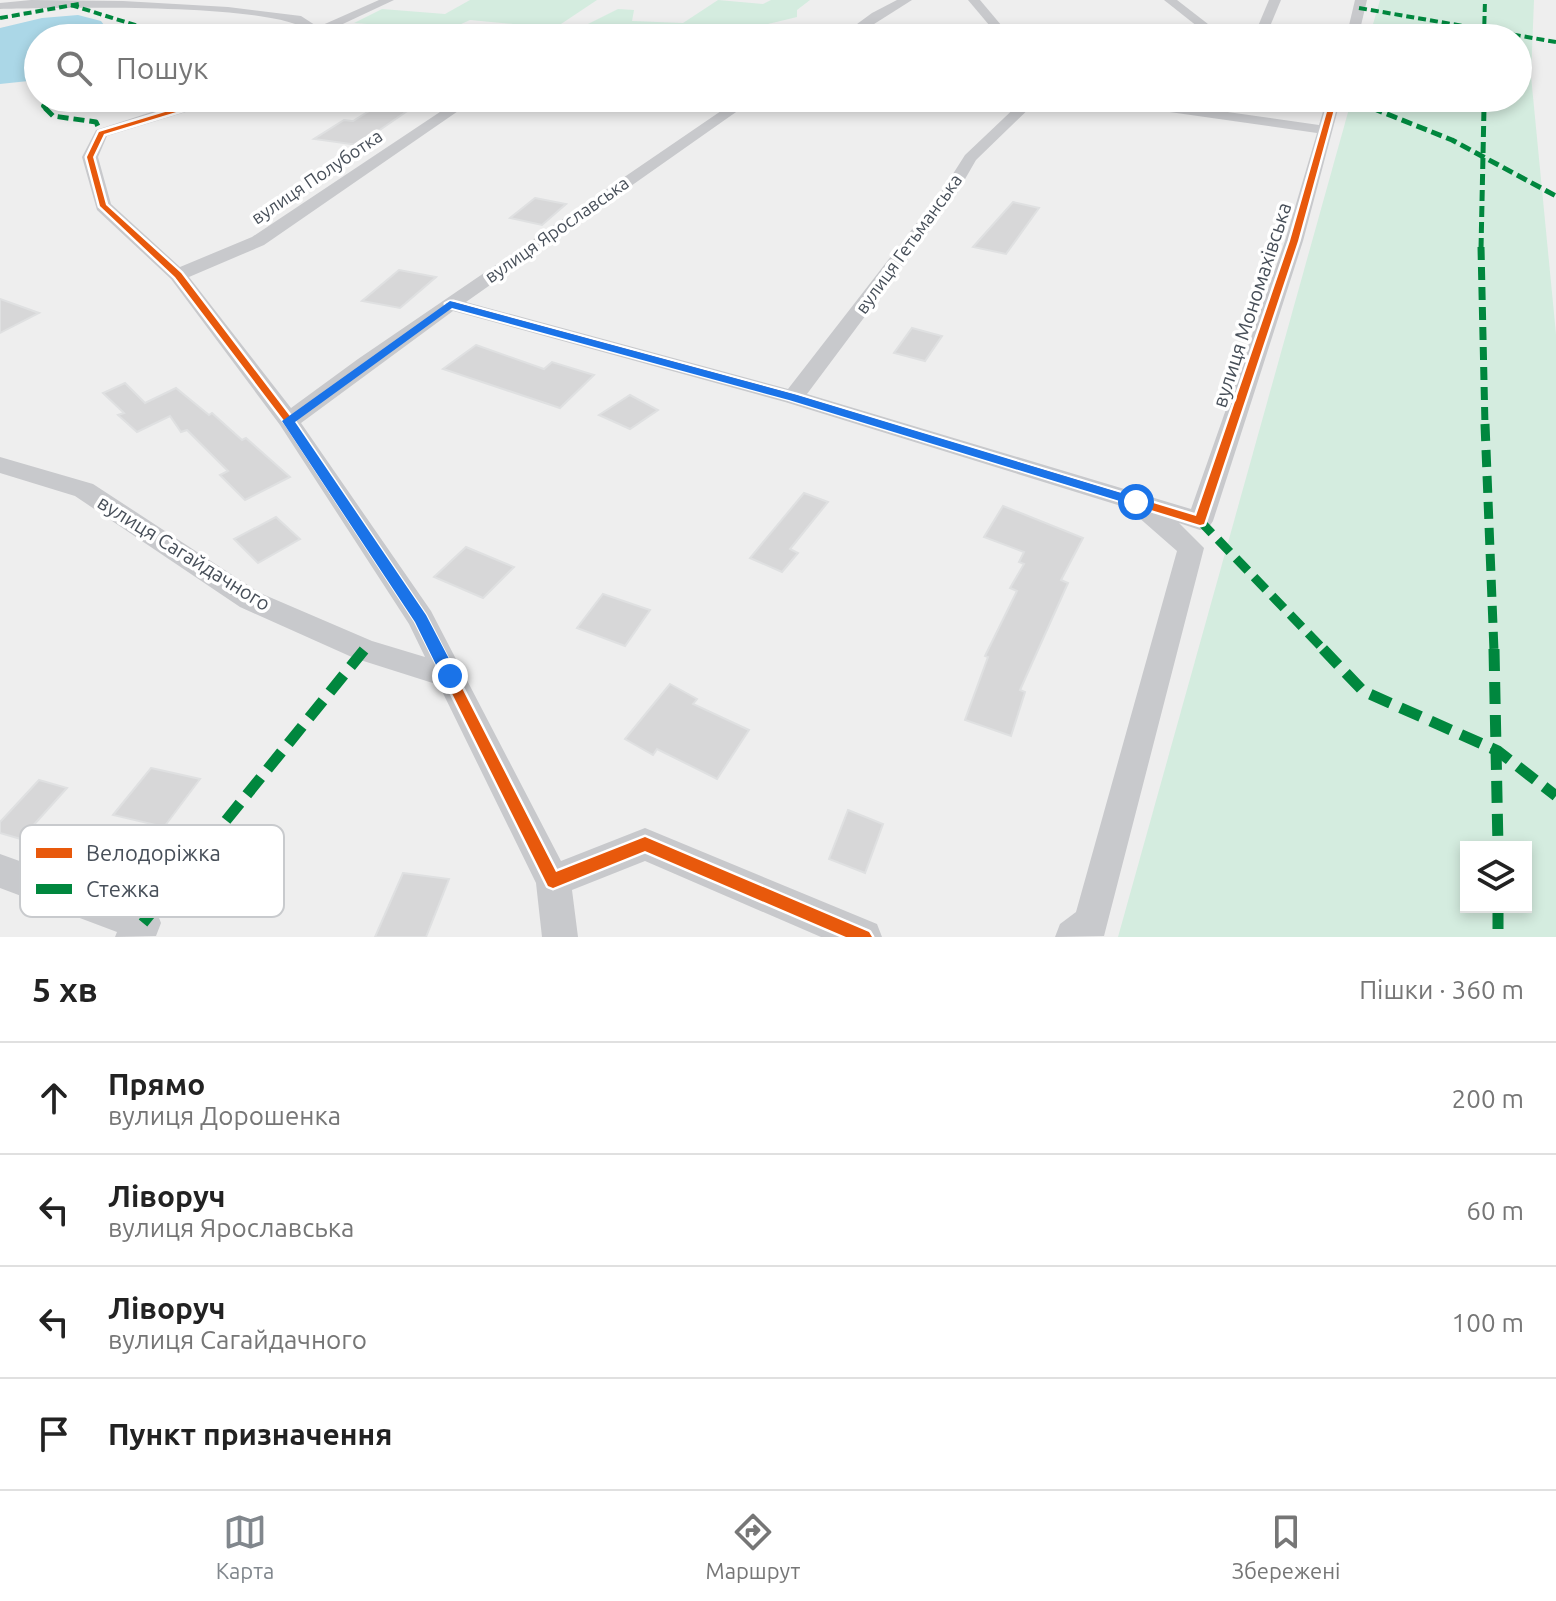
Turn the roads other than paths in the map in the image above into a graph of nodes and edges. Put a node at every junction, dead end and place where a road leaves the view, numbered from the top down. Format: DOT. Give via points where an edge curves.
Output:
graph roads {
  1 [pos="259,0"];
  2 [pos="388,0"];
  3 [pos="906,0"];
  4 [pos="974,0"];
  5 [pos="1170,0"];
  6 [pos="1275,0"];
  7 [pos="1361,0"];
  8 [pos="35,2"];
  9 [pos="127,2"];
  10 [pos="0,6"];
  11 [pos="228,10"];
  12 [pos="308,24"];
  13 [pos="336,24"];
  14 [pos="863,24"];
  15 [pos="996,24"];
  16 [pos="1202,24"];
  17 [pos="1265,24"];
  18 [pos="1355,24"];
  19 [pos="171,112"];
  20 [pos="449,112"];
  21 [pos="729,112"];
  22 [pos="1018,112"];
  23 [pos="1197,112"];
  24 [pos="1330,112"];
  25 [pos="1324,130"];
  26 [pos="178,275"];
  27 [pos="450,304"];
  28 [pos="793,397"];
  29 [pos="289,421"];
  30 [pos="0,465"];
  31 [pos="1136,502"];
  32 [pos="450,676"];
  33 [pos="0,871"];
  34 [pos="20,880"];
  35 [pos="553,881"];
  36 [pos="108,917"];
  37 [pos="138,930"];
  38 [pos="560,937"];
  39 [pos="864,937"];
  40 [pos="1073,937"];
  1 -- 11 [label="street"];
  2 -- 13 [label="street"];
  3 -- 14 [label="street"];
  4 -- 15 [label="street"];
  5 -- 16 [label="street"];
  6 -- 17 [label="street"];
  7 -- 18 [label="street"];
  8 -- 9 [label="street"];
  8 -- 10 [label="street"];
  9 -- 11 [label="street"];
  11 -- 12 [label="street"];
  19 -- 26 [label="street" via="101,133 90,157 103,206"];
  20 -- 26 [label="street, вулиця Полуботка" via="258,241"];
  21 -- 27 [label="street, вулиця Ярославська"];
  22 -- 28 [label="street, вулиця Гетьманська" via="970,158"];
  23 -- 25 [label="street"];
  24 -- 25 [label="street, вулиця Мономахівська"];
  25 -- 31 [label="street, вулиця Мономахівська" via="1294,241 1200,521"];
  26 -- 29 [label="street"];
  27 -- 28 [label="street"];
  27 -- 29 [label="street, вулиця Ярославська"];
  28 -- 31 [label="street"];
  29 -- 32 [label="street" via="421,619"];
  30 -- 32 [label="street, вулиця Сагайдачного" via="84,490 250,600 364,650"];
  31 -- 40 [label="street" via="1191,548 1091,923"];
  32 -- 35 [label="street"];
  33 -- 34 [label="street"];
  35 -- 38 [label="street"];
  35 -- 39 [label="street" via="645,844"];
  36 -- 37 [label="street"];
}
